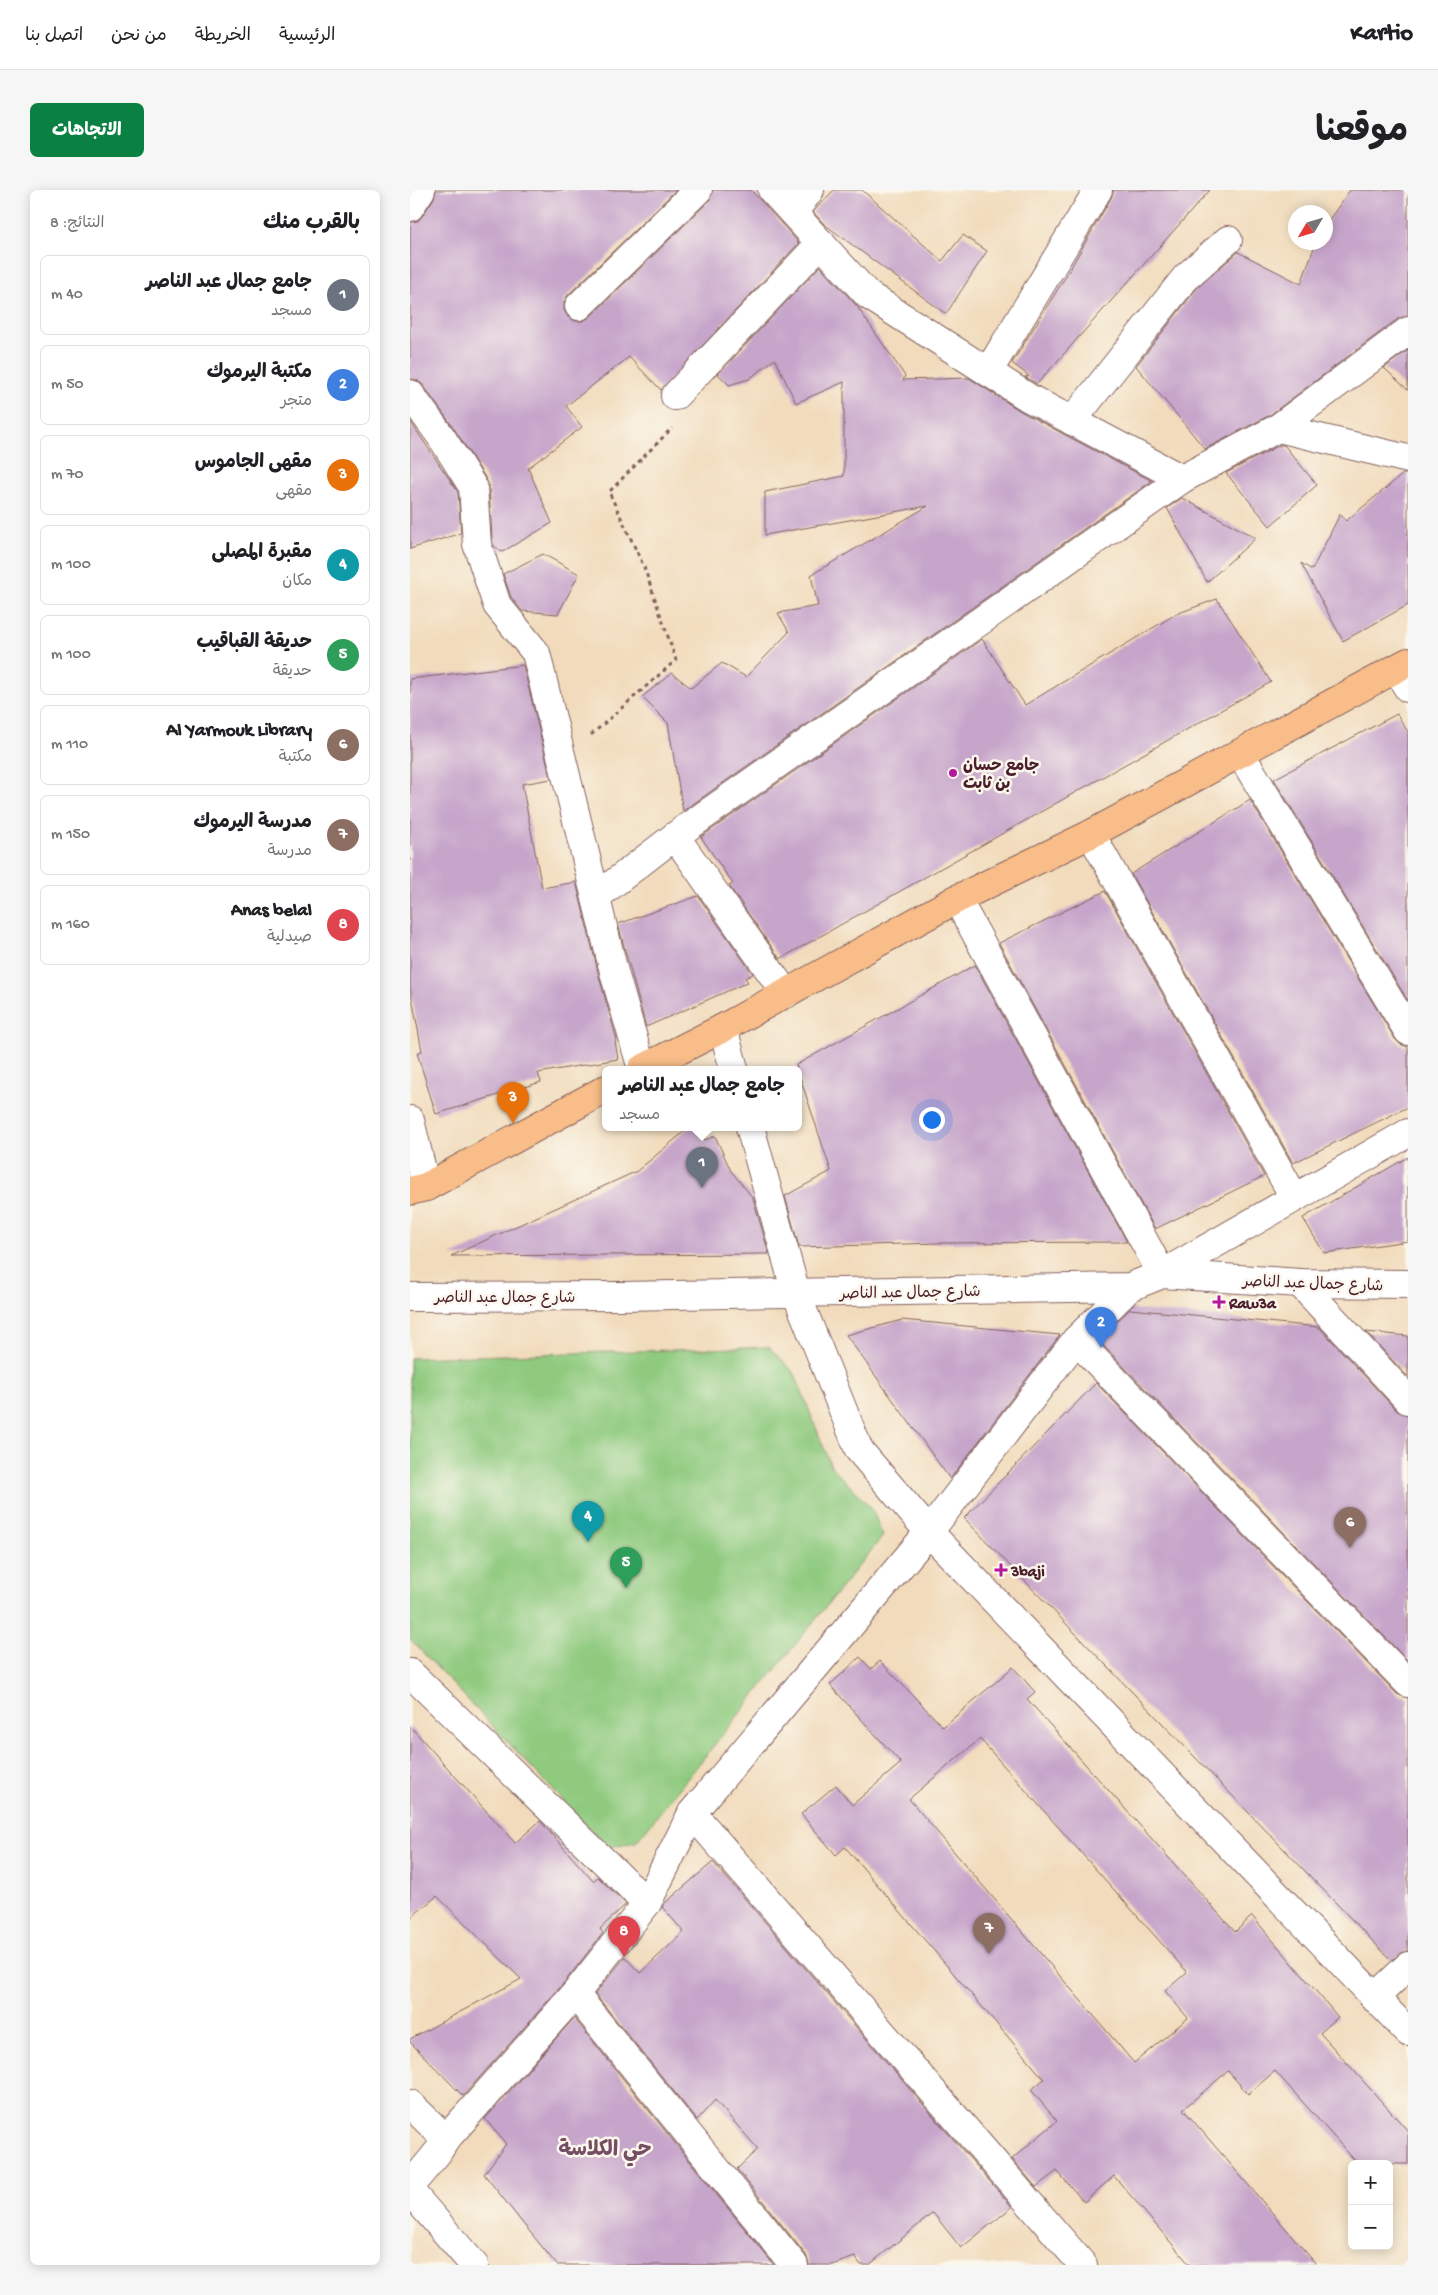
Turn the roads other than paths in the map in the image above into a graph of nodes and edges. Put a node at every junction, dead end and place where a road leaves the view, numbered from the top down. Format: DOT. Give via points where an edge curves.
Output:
graph roads {
  1 [pos="698,190"];
  2 [pos="772,190"];
  3 [pos="810,190"];
  4 [pos="1098,190"];
  5 [pos="793,213"];
  6 [pos="1228,240"];
  7 [pos="821,243"];
  8 [pos="579,306"];
  9 [pos="1408,330"];
  10 [pos="988,372"];
  11 [pos="410,394"];
  12 [pos="675,396"];
  13 [pos="1072,421"];
  14 [pos="1278,428"];
  15 [pos="1408,459"];
  16 [pos="1182,479"];
  17 [pos="1404,673"];
  18 [pos="1240,753"];
  19 [pos="1091,834"];
  20 [pos="675,836"];
  21 [pos="596,897"];
  22 [pos="957,899"];
  23 [pos="786,994"];
  24 [pos="723,1028"];
  25 [pos="1408,1031"];
  26 [pos="641,1066"];
  27 [pos="648,1066"];
  28 [pos="733,1066"];
  29 [pos="602,1091"];
  30 [pos="410,1120"];
  31 [pos="751,1131"];
  32 [pos="1408,1133"];
  33 [pos="418,1189"];
  34 [pos="1294,1197"];
  35 [pos="1162,1274"];
  36 [pos="1300,1283"];
  37 [pos="1408,1284"];
  38 [pos="1130,1287"];
  39 [pos="796,1293"];
  40 [pos="410,1297"];
  41 [pos="1076,1340"];
  42 [pos="1408,1400"];
  43 [pos="929,1532"];
  44 [pos="413,1683"];
  45 [pos="1408,1684"];
  46 [pos="692,1813"];
  47 [pos="647,1903"];
  48 [pos="1408,1966"];
  49 [pos="576,1994"];
  50 [pos="1374,1998"];
  51 [pos="1408,2032"];
  52 [pos="410,2104"];
  53 [pos="446,2139"];
  54 [pos="410,2186"];
  55 [pos="410,2191"];
  56 [pos="474,2265"];
  57 [pos="794,2265"];
  58 [pos="1083,2265"];
  1 -- 8 [label="street"];
  2 -- 5 [label="street"];
  3 -- 5 [label="street"];
  4 -- 10 [label="street"];
  5 -- 7 [label="street"];
  6 -- 13 [label="street" via="1186,277"];
  7 -- 10 [label="street" via="868,295"];
  7 -- 12 [label="street"];
  9 -- 14 [label="street"];
  10 -- 13 [label="street"];
  11 -- 21 [label="street" via="473,486 477,544 497,605 536,653"];
  13 -- 16 [label="street"];
  14 -- 15 [label="street"];
  14 -- 16 [label="street"];
  16 -- 20 [label="street"];
  17 -- 18 [label="main road"];
  18 -- 19 [label="main road"];
  18 -- 25 [label="street"];
  19 -- 22 [label="main road"];
  19 -- 34 [label="street"];
  20 -- 21 [label="street"];
  20 -- 23 [label="street"];
  21 -- 26 [label="street"];
  22 -- 23 [label="main road"];
  22 -- 35 [label="street"];
  23 -- 24 [label="main road"];
  24 -- 27 [label="main road"];
  24 -- 28 [label="street"];
  29 -- 33 [label="main road"];
  30 -- 33 [label="street"];
  31 -- 39 [label="street"];
  32 -- 34 [label="street"];
  34 -- 35 [label="street"];
  35 -- 36 [label="street, شارع جمال عبد الناصر"];
  35 -- 38 [label="street, شارع جمال عبد الناصر"];
  36 -- 37 [label="street, شارع جمال عبد الناصر"];
  36 -- 42 [label="street"];
  38 -- 39 [label="street, شارع جمال عبد الناصر"];
  38 -- 41 [label="street"];
  39 -- 40 [label="street, شارع جمال عبد الناصر"];
  39 -- 43 [label="street" via="859,1450"];
  41 -- 43 [label="street"];
  41 -- 45 [label="street"];
  43 -- 46 [label="street"];
  43 -- 50 [label="street"];
  44 -- 47 [label="street"];
  46 -- 47 [label="street"];
  46 -- 58 [label="street"];
  47 -- 49 [label="street"];
  48 -- 50 [label="street"];
  49 -- 53 [label="street"];
  49 -- 57 [label="street"];
  50 -- 51 [label="street"];
  52 -- 53 [label="street"];
  53 -- 54 [label="street"];
  55 -- 56 [label="street"];
}
